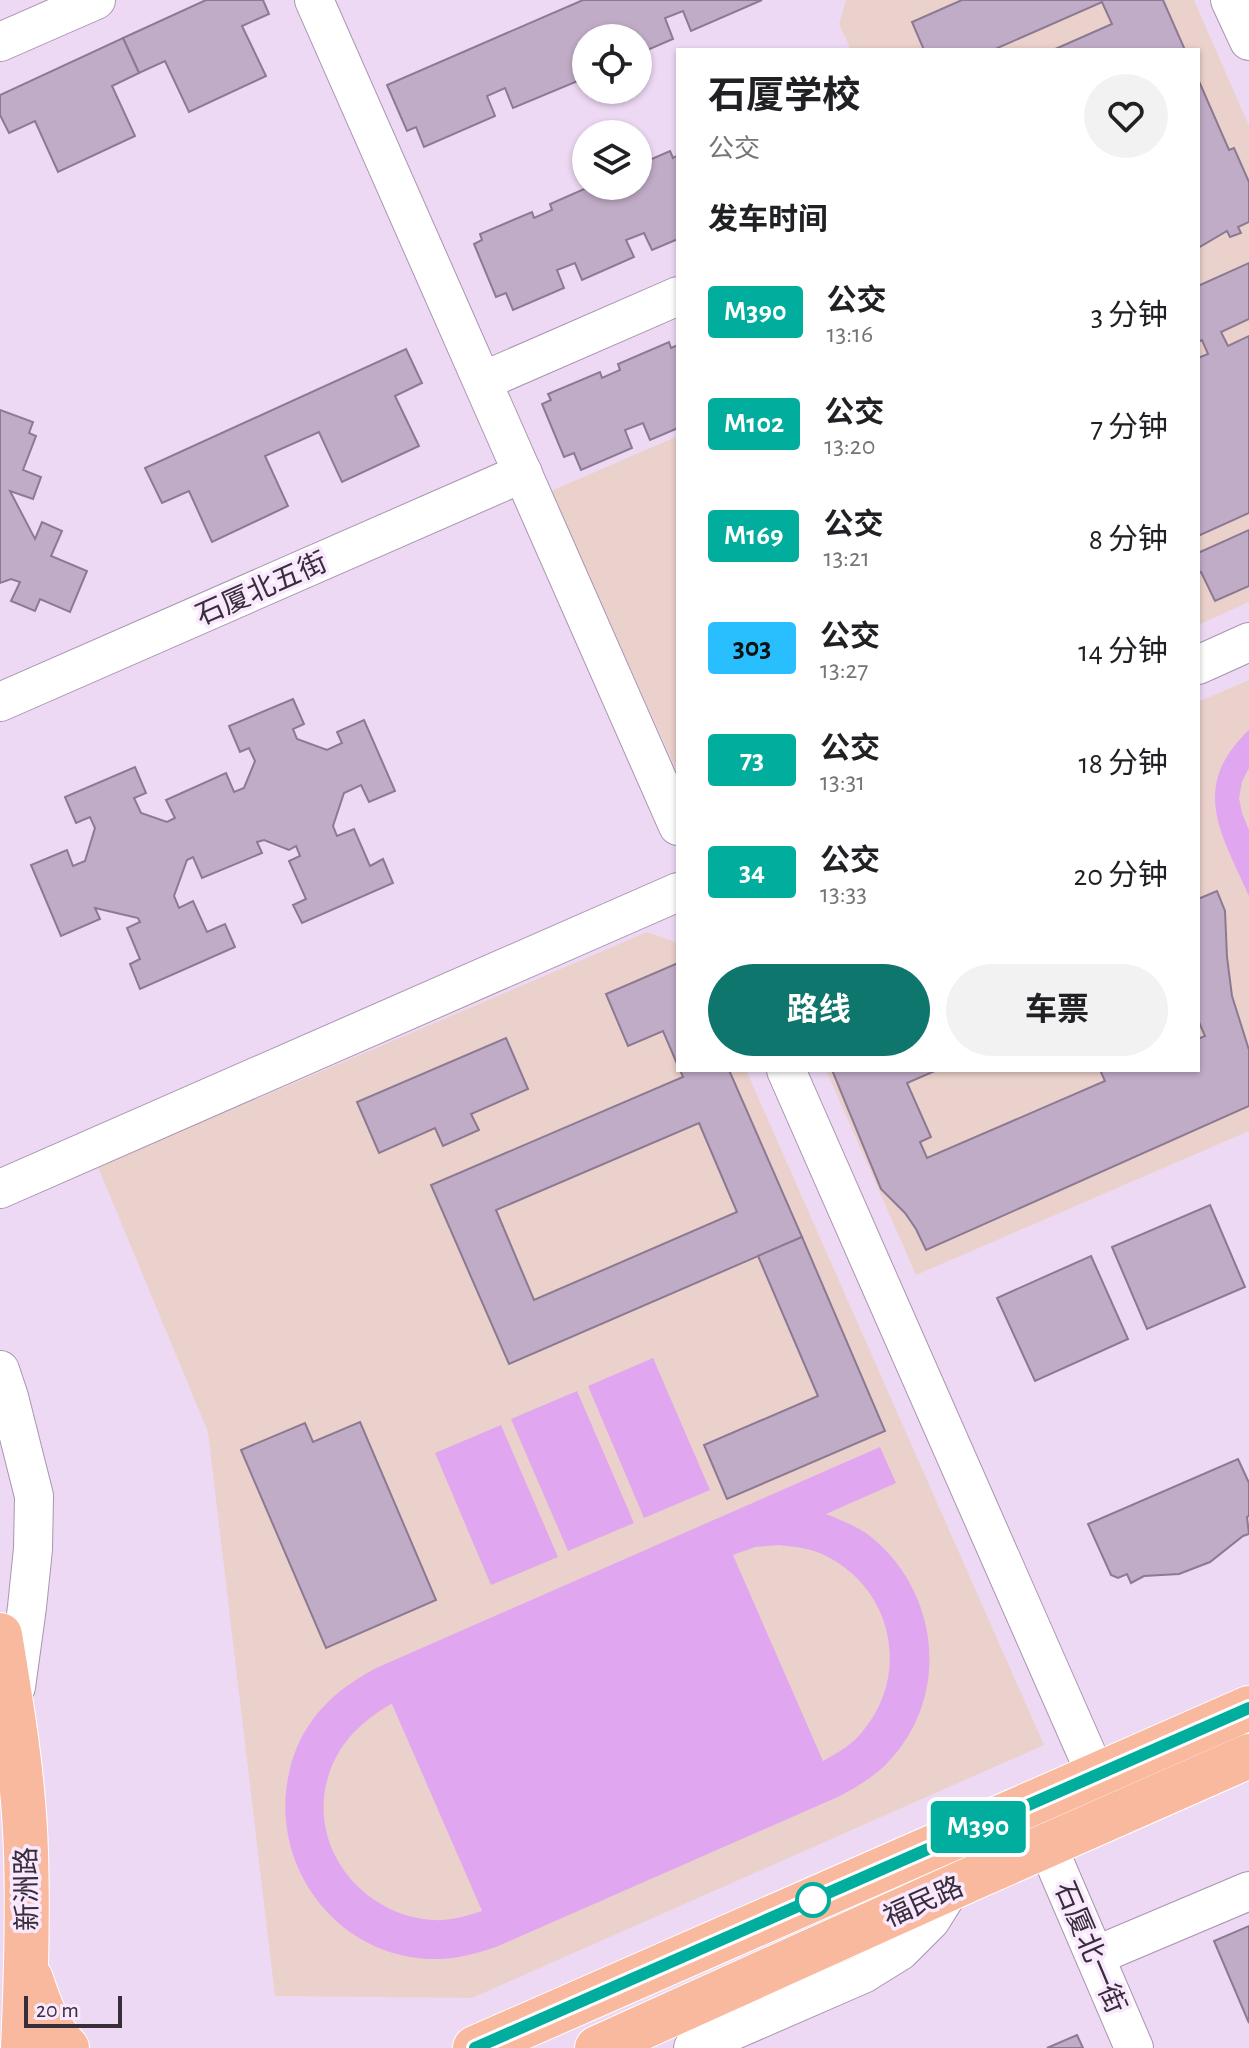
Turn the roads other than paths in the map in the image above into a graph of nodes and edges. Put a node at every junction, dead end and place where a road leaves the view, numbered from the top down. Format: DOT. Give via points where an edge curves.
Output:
graph roads {
  1 [pos="96,0"];
  2 [pos="314,0"];
  3 [pos="1230,0"];
  4 [pos="1249,41"];
  5 [pos="0,42"];
  6 [pos="676,297"];
  7 [pos="483,381"];
  8 [pos="523,473"];
  9 [pos="1249,642"];
  10 [pos="1200,664"];
  11 [pos="0,702"];
  12 [pos="676,821"];
  13 [pos="676,893"];
  14 [pos="787,1072"];
  15 [pos="0,1189"];
  16 [pos="0,1370"];
  17 [pos="0,1635"];
  18 [pos="1249,1708"];
  19 [pos="12,1709"];
  20 [pos="1249,1756"];
  21 [pos="9,1757"];
  22 [pos="1096,1775"];
  23 [pos="1047,1845"];
  24 [pos="951,1888"];
  25 [pos="1249,1891"];
  26 [pos="1095,1956"];
  27 [pos="26,1965"];
  28 [pos="23,2048"];
  29 [pos="67,2048"];
  30 [pos="475,2048"];
  31 [pos="597,2048"];
  32 [pos="693,2048"];
  33 [pos="1134,2048"];
  1 -- 5 [label="street"];
  2 -- 7 [label="street"];
  3 -- 4 [label="street"];
  6 -- 7 [label="street"];
  7 -- 8 [label="street"];
  8 -- 11 [label="street, 石厦北五街"];
  8 -- 12 [label="street"];
  9 -- 10 [label="street"];
  13 -- 15 [label="street"];
  14 -- 22 [label="street"];
  16 -- 19 [label="street" via="34,1496 33,1549"];
  17 -- 19 [label="main road, 新洲路"];
  18 -- 22 [label="main road, 福民路"];
  19 -- 21 [label="main road, 新洲路"];
  20 -- 23 [label="main road, 福民路"];
  21 -- 27 [label="main road, 新洲路" via="26,1852"];
  22 -- 30 [label="main road, 福民路"];
  23 -- 24 [label="main road, 福民路"];
  23 -- 26 [label="street, 石厦北一街"];
  24 -- 31 [label="main road, 福民路"];
  24 -- 32 [label="street" via="931,1920 900,1951 863,1974"];
  25 -- 26 [label="street"];
  26 -- 33 [label="street, 石厦北一街"];
  27 -- 28 [label="main road, 新洲路"];
  27 -- 29 [label="main road" via="39,2006"];
}
